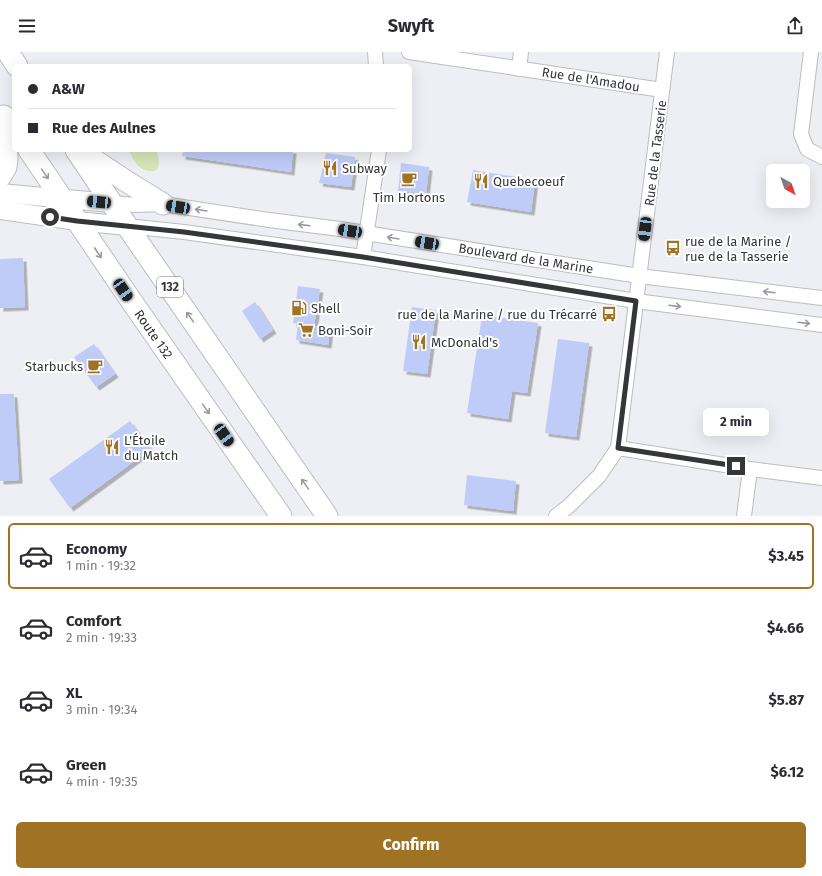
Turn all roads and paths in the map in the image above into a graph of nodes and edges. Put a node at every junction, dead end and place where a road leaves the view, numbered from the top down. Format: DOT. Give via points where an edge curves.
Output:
graph roads {
  1 [pos="8,52"];
  2 [pos="375,52"];
  3 [pos="409,52"];
  4 [pos="522,52"];
  5 [pos="667,52"];
  6 [pos="811,52"];
  7 [pos="16,64"];
  8 [pos="376,64"];
  9 [pos="519,69"];
  10 [pos="662,90"];
  11 [pos="6,118"];
  12 [pos="30,152"];
  13 [pos="77,152"];
  14 [pos="82,152"];
  15 [pos="379,152"];
  16 [pos="822,157"];
  17 [pos="0,177"];
  18 [pos="0,193"];
  19 [pos="62,198"];
  20 [pos="111,203"];
  21 [pos="163,204"];
  22 [pos="0,210"];
  23 [pos="77,221"];
  24 [pos="127,226"];
  25 [pos="366,234"];
  26 [pos="363,257"];
  27 [pos="639,276"];
  28 [pos="822,298"];
  29 [pos="636,301"];
  30 [pos="822,325"];
  31 [pos="618,448"];
  32 [pos="750,469"];
  33 [pos="822,478"];
  34 [pos="281,516"];
  35 [pos="327,516"];
  36 [pos="556,516"];
  37 [pos="744,516"];
  1 -- 7 [label="highway"];
  2 -- 8 [label="street"];
  3 -- 9 [label="street, Rue de l'Amadou"];
  4 -- 9 [label="street"];
  5 -- 10 [label="street, Rue de la Tasserie"];
  6 -- 16 [label="street" via="801,134 807,149"];
  9 -- 10 [label="street, Rue de l'Amadou"];
  10 -- 27 [label="street, Rue de la Tasserie"];
  11 -- 17 [label="highway" via="7,158 6,167"];
  12 -- 19 [label="highway, Route 132, one-way"];
  13 -- 20 [label="highway, 132"];
  14 -- 21 [label="highway"];
  15 -- 25 [label="street"];
  18 -- 19 [label="main road"];
  19 -- 20 [label="main road"];
  19 -- 23 [label="highway, Route 132"];
  20 -- 21 [label="street, Boulevard de la Marine"];
  20 -- 24 [label="highway, 132"];
  25 -- 21 [label="street, Boulevard de la Marine, one-way"];
  22 -- 23 [label="main road"];
  23 -- 24 [label="main road"];
  23 -- 34 [label="highway, Route 132, one-way"];
  24 -- 26 [label="street, Boulevard de la Marine"];
  35 -- 24 [label="highway, 132, one-way"];
  25 -- 26 [label="street"];
  27 -- 25 [label="street, Boulevard de la Marine, one-way"];
  26 -- 29 [label="street, Boulevard de la Marine"];
  28 -- 27 [label="street, Boulevard de la Marine, one-way"];
  27 -- 29 [label="street, Rue de la Tasserie"];
  29 -- 30 [label="street, Boulevard de la Marine, one-way"];
  29 -- 31 [label="street, Rue de la Tasserie"];
  31 -- 32 [label="street"];
  31 -- 36 [label="street" via="599,476"];
  32 -- 33 [label="street"];
  32 -- 37 [label="street"];
}
